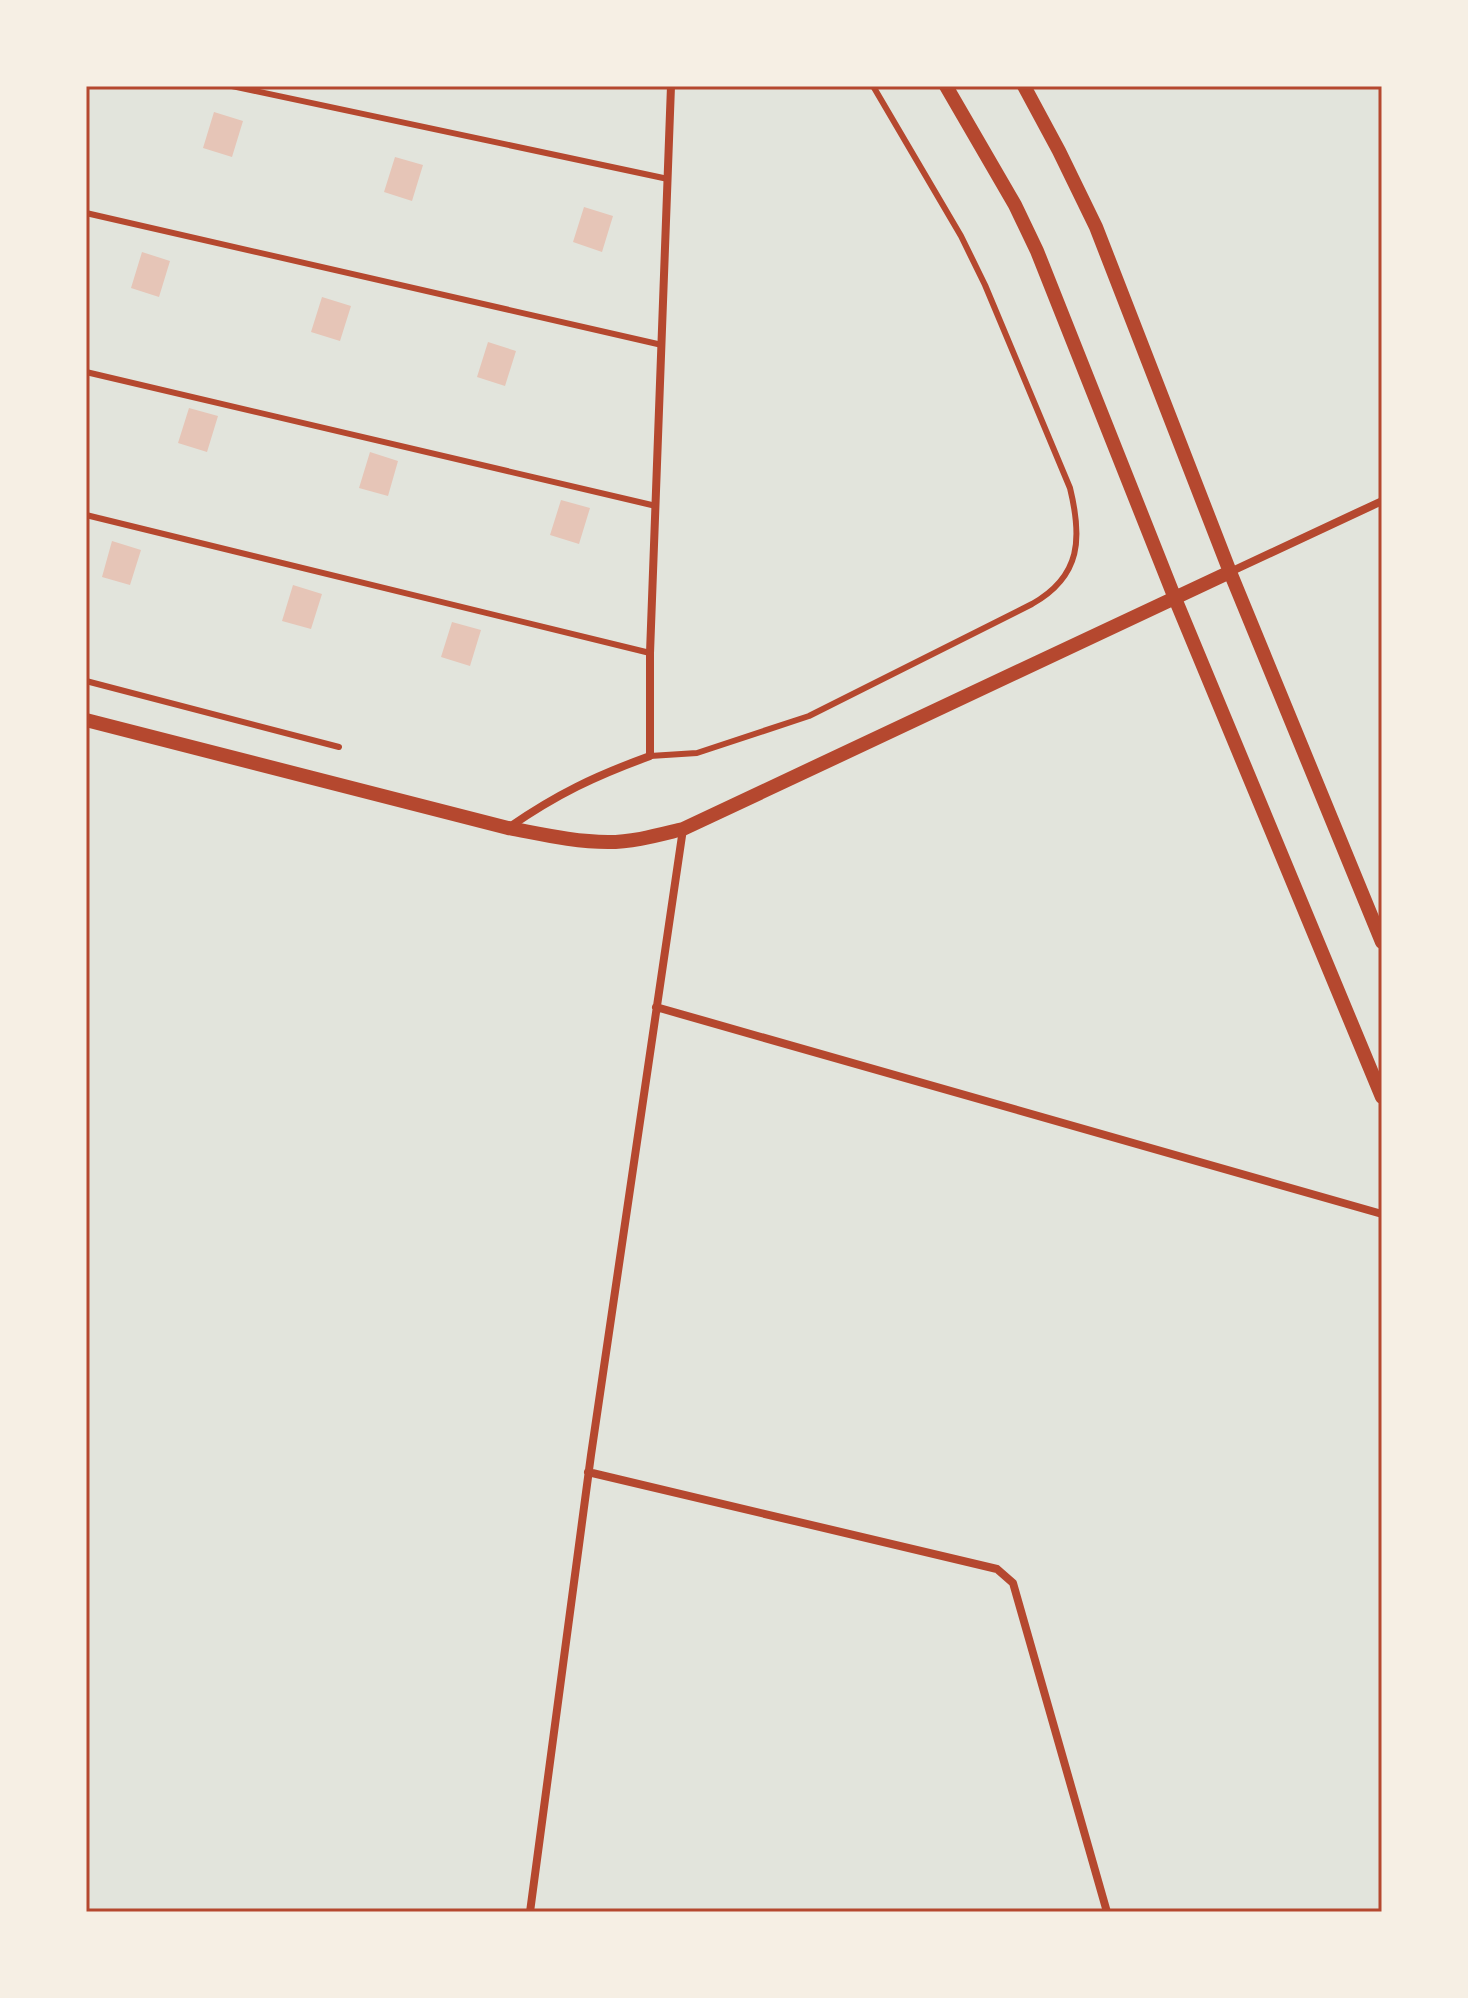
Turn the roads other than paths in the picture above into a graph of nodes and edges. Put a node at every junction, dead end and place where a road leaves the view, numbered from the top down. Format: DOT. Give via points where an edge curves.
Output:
graph roads {
  1 [pos="232,86"];
  2 [pos="671,86"];
  3 [pos="873,86"];
  4 [pos="946,86"];
  5 [pos="1024,86"];
  6 [pos="668,179"];
  7 [pos="86,213"];
  8 [pos="662,345"];
  9 [pos="86,372"];
  10 [pos="1382,501"];
  11 [pos="656,506"];
  12 [pos="86,515"];
  13 [pos="1230,572"];
  14 [pos="1174,596"];
  15 [pos="650,653"];
  16 [pos="86,681"];
  17 [pos="86,720"];
  18 [pos="339,747"];
  19 [pos="650,756"];
  20 [pos="508,828"];
  21 [pos="683,829"];
  22 [pos="1382,942"];
  23 [pos="656,1007"];
  24 [pos="1382,1097"];
  25 [pos="1382,1214"];
  26 [pos="588,1472"];
  27 [pos="530,1912"];
  28 [pos="1107,1912"];
  1 -- 6 [label="lane"];
  2 -- 6 [label="street"];
  3 -- 19 [label="lane" via="961,236 1070,488 1079,522 1068,570 1046,596 809,716 697,753"];
  4 -- 14 [label="street" via="1037,251"];
  5 -- 13 [label="street" via="1096,227"];
  6 -- 8 [label="street"];
  7 -- 8 [label="lane"];
  8 -- 11 [label="street"];
  9 -- 11 [label="lane"];
  10 -- 13 [label="street"];
  11 -- 15 [label="street"];
  12 -- 15 [label="lane"];
  13 -- 14 [label="street"];
  13 -- 22 [label="street"];
  14 -- 21 [label="street"];
  14 -- 24 [label="street"];
  15 -- 19 [label="street"];
  16 -- 18 [label="lane"];
  17 -- 20 [label="street"];
  19 -- 20 [label="street" via="552,797"];
  20 -- 21 [label="street" via="609,842"];
  21 -- 23 [label="street"];
  23 -- 25 [label="street"];
  23 -- 26 [label="street"];
  26 -- 27 [label="street"];
  26 -- 28 [label="street" via="997,1569 1013,1583"];
}
